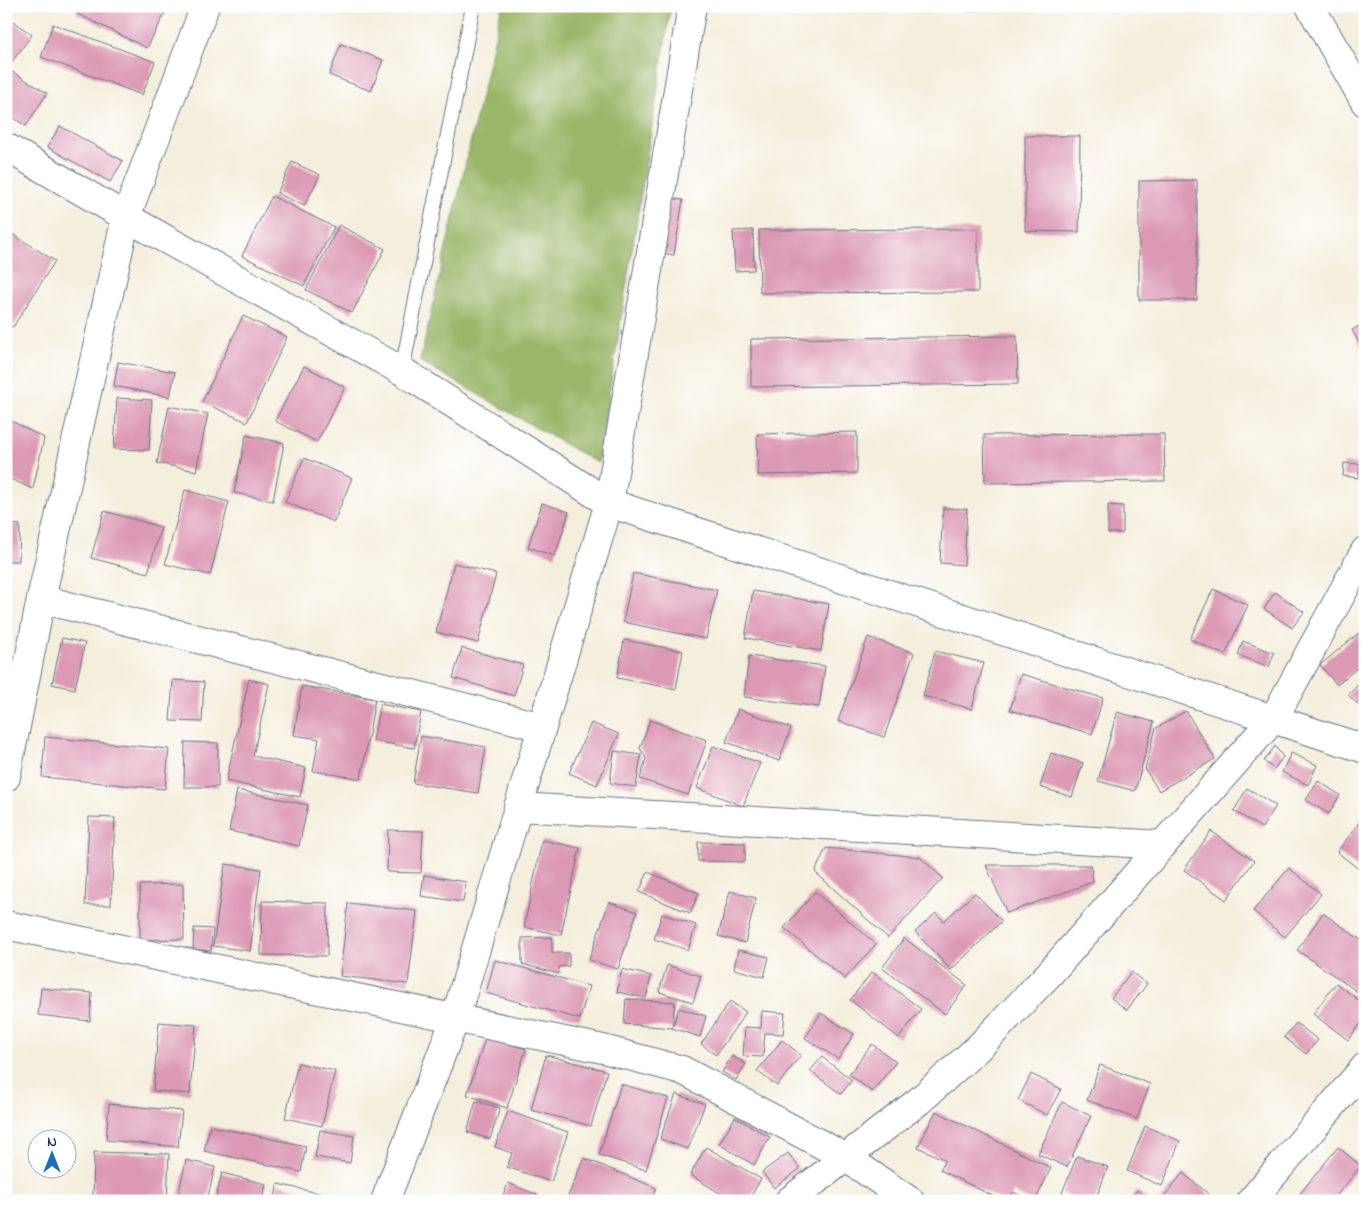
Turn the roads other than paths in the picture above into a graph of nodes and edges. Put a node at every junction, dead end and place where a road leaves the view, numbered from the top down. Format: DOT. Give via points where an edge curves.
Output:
graph roads {
  1 [pos="205,6"];
  2 [pos="472,6"];
  3 [pos="692,6"];
  4 [pos="1310,6"];
  5 [pos="1365,102"];
  6 [pos="6,147"];
  7 [pos="126,217"];
  8 [pos="402,372"];
  9 [pos="609,503"];
  10 [pos="1365,551"];
  11 [pos="41,598"];
  12 [pos="1274,718"];
  13 [pos="542,727"];
  14 [pos="1365,749"];
  15 [pos="6,777"];
  16 [pos="518,807"];
  17 [pos="1163,845"];
  18 [pos="6,926"];
  19 [pos="455,1019"];
  20 [pos="1365,1067"];
  21 [pos="845,1158"];
  22 [pos="385,1201"];
  23 [pos="789,1201"];
  24 [pos="910,1201"];
  25 [pos="1252,1201"];
  1 -- 7 [label="main road"];
  2 -- 8 [label="lane"];
  3 -- 9 [label="main road"];
  4 -- 5 [label="main road"];
  6 -- 7 [label="main road"];
  7 -- 8 [label="main road"];
  7 -- 11 [label="main road"];
  8 -- 9 [label="main road"];
  9 -- 12 [label="main road"];
  9 -- 13 [label="main road"];
  10 -- 12 [label="main road"];
  11 -- 13 [label="main road"];
  11 -- 15 [label="main road"];
  12 -- 14 [label="main road"];
  12 -- 17 [label="main road"];
  13 -- 16 [label="main road"];
  16 -- 17 [label="main road"];
  16 -- 19 [label="main road"];
  17 -- 21 [label="main road" via="1050,973 978,1048 920,1101"];
  18 -- 19 [label="main road"];
  19 -- 21 [label="main road" via="603,1049 682,1070"];
  19 -- 22 [label="main road"];
  20 -- 25 [label="main road"];
  21 -- 23 [label="main road"];
  21 -- 24 [label="main road"];
}
